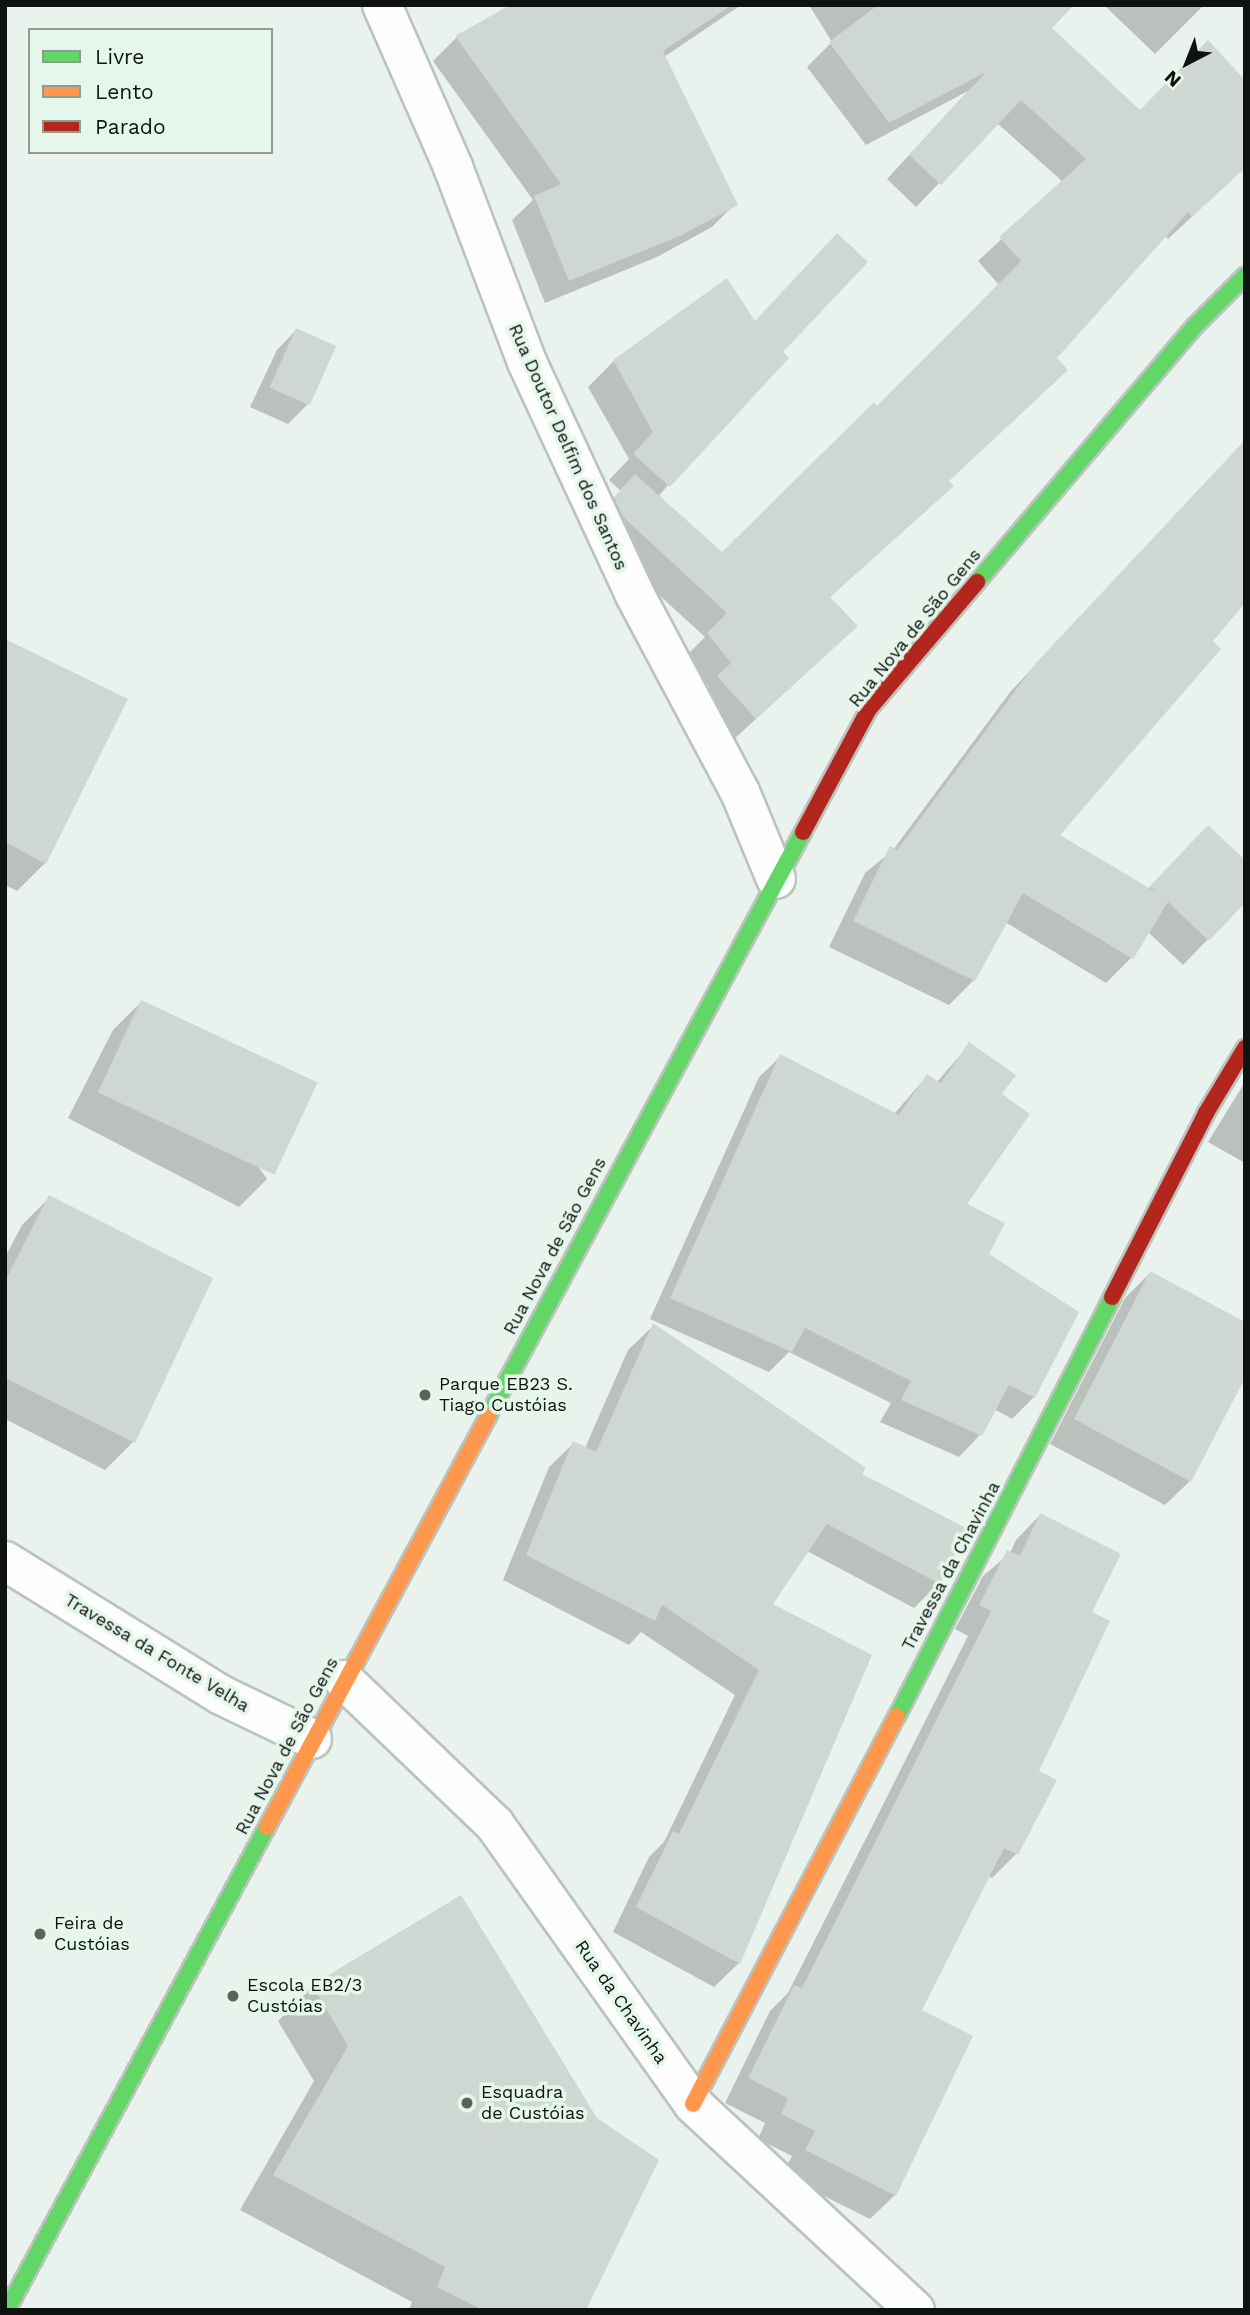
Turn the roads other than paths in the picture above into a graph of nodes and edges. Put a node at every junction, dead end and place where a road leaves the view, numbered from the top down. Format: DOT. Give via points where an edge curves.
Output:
graph roads {
  1 [pos="382,5"];
  2 [pos="1245,276"];
  3 [pos="776,879"];
  4 [pos="1245,1048"];
  5 [pos="5,1560"];
  6 [pos="344,1680"];
  7 [pos="312,1739"];
  8 [pos="693,2104"];
  9 [pos="7,2310"];
  10 [pos="915,2310"];
  1 -- 3 [label="street, Rua Doutor Delfim dos Santos" via="453,167 527,362 634,593 740,792"];
  2 -- 3 [label="street, Rua Nova de São Gens" via="1195,326 869,709"];
  3 -- 6 [label="street, Rua Nova de São Gens"];
  4 -- 8 [label="street, Travessa da Chavinha" via="1206,1112"];
  5 -- 7 [label="street, Travessa da Fonte Velha" via="221,1695"];
  6 -- 7 [label="street, Rua Nova de São Gens"];
  6 -- 8 [label="street, Rua da Chavinha" via="495,1825"];
  7 -- 9 [label="street, Rua Nova de São Gens"];
  8 -- 10 [label="street, Rua da Chavinha"];
}
